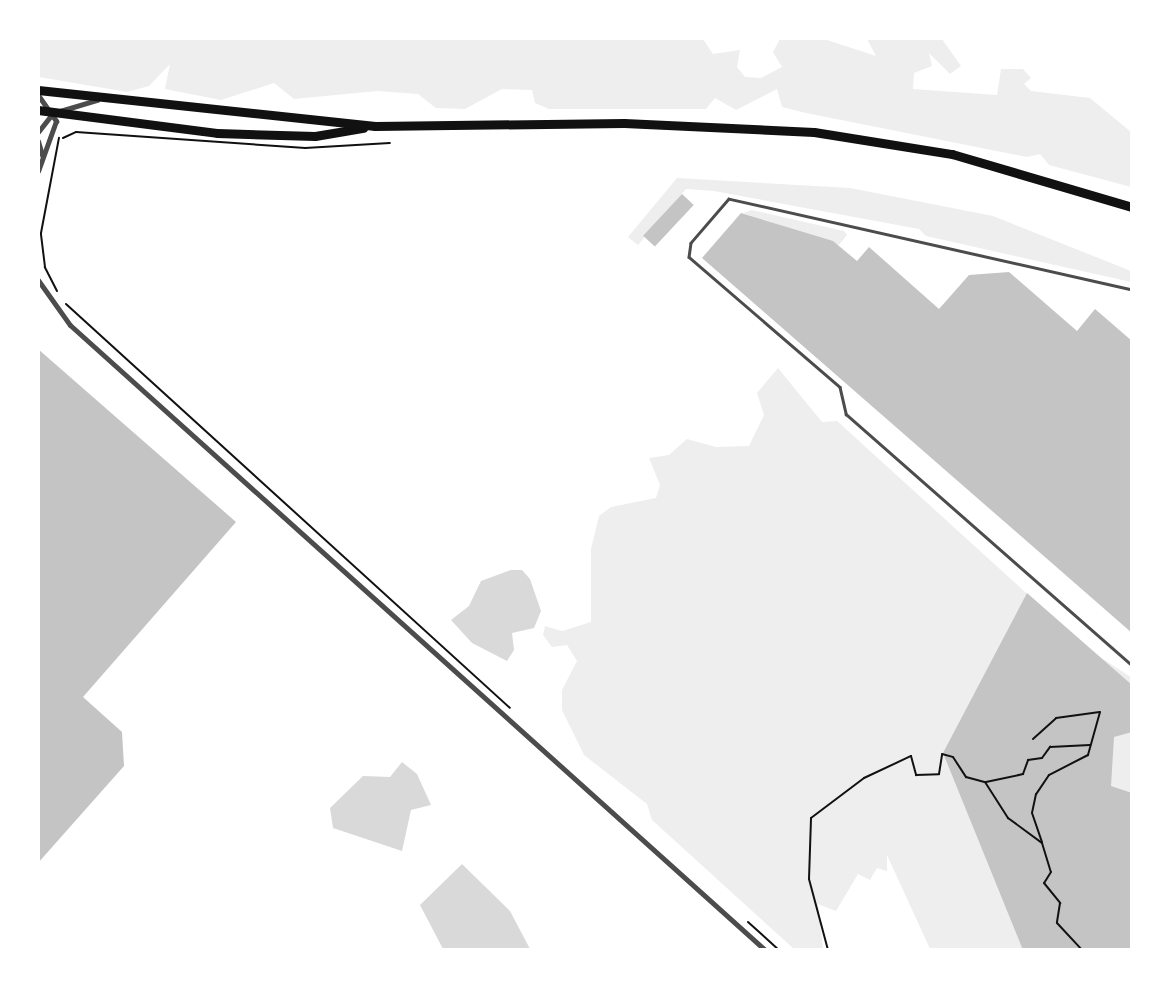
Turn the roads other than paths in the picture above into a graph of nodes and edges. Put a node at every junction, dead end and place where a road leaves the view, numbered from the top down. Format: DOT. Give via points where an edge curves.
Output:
graph roads {
  1 [pos="38,92"];
  2 [pos="97,100"];
  3 [pos="38,110"];
  4 [pos="53,113"];
  5 [pos="375,126"];
  6 [pos="38,132"];
  7 [pos="38,141"];
  8 [pos="42,155"];
  9 [pos="39,166"];
  10 [pos="38,171"];
  11 [pos="1132,207"];
  12 [pos="38,280"];
  13 [pos="1132,290"];
  14 [pos="41,294"];
  15 [pos="1132,665"];
  16 [pos="765,950"];
  1 -- 2 [label="main road"];
  1 -- 4 [label="street"];
  2 -- 4 [label="street"];
  2 -- 5 [label="main road"];
  3 -- 4 [label="main road"];
  4 -- 5 [label="main road" via="256,135 315,136"];
  4 -- 6 [label="street"];
  4 -- 8 [label="street" via="52,137"];
  5 -- 11 [label="main road" via="624,123 814,132 979,161"];
  7 -- 8 [label="street"];
  8 -- 9 [label="street"];
  9 -- 10 [label="street"];
  12 -- 14 [label="street"];
  13 -- 15 [label="lane" via="729,199 691,243 689,257 840,387 845,414"];
  14 -- 16 [label="street" via="70,325"];
}
